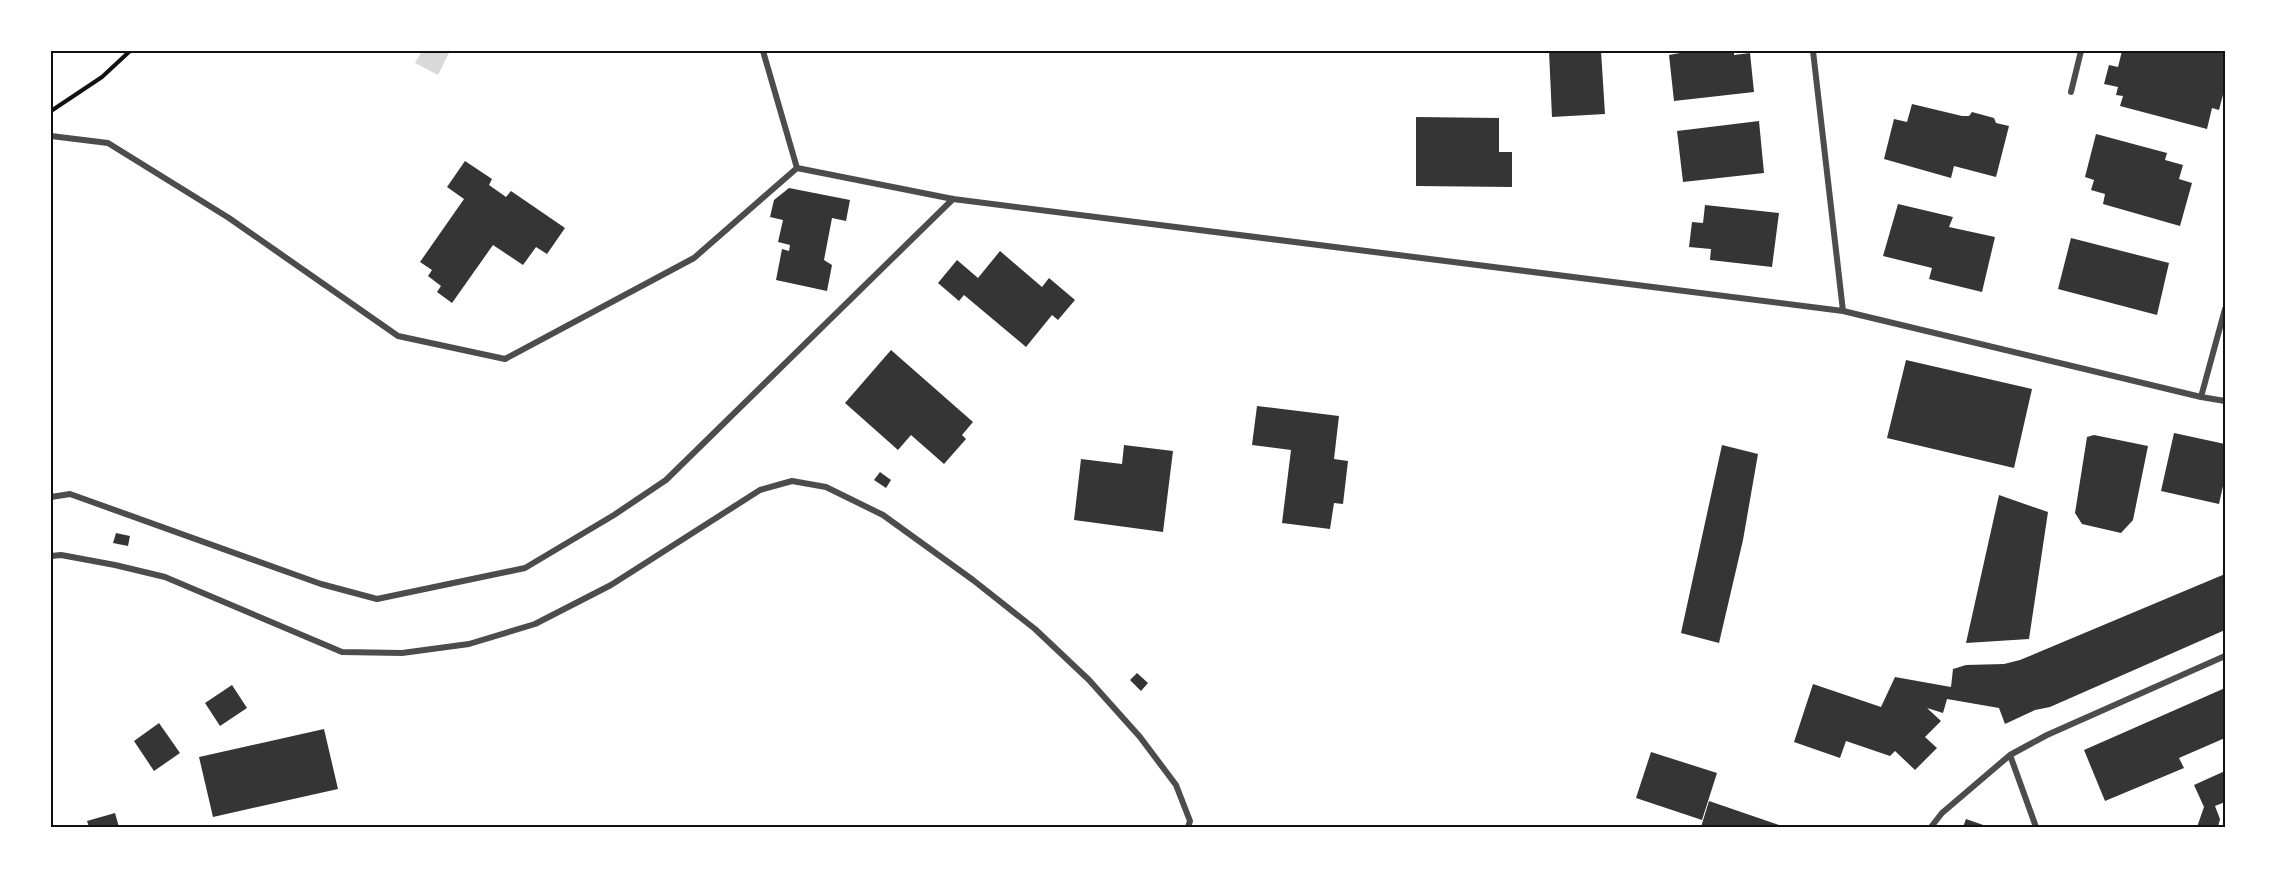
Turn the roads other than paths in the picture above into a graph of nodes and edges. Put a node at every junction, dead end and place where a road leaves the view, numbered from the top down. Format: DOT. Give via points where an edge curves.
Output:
graph roads {
  1 [pos="763,51"];
  2 [pos="1813,51"];
  3 [pos="2081,51"];
  4 [pos="2071,92"];
  5 [pos="51,136"];
  6 [pos="797,168"];
  7 [pos="953,199"];
  8 [pos="2225,309"];
  9 [pos="1843,311"];
  10 [pos="2202,397"];
  11 [pos="2225,401"];
  12 [pos="51,496"];
  13 [pos="51,556"];
  14 [pos="2225,656"];
  15 [pos="2010,755"];
  16 [pos="1188,827"];
  17 [pos="1931,827"];
  18 [pos="2036,827"];
  1 -- 6 [label="street"];
  2 -- 9 [label="street"];
  3 -- 4 [label="street"];
  5 -- 6 [label="street" via="108,143 229,218 398,336 505,360 694,258"];
  6 -- 7 [label="street"];
  7 -- 9 [label="street"];
  7 -- 12 [label="street" via="666,480 525,568 377,599 321,584 70,494"];
  8 -- 10 [label="street"];
  9 -- 10 [label="street"];
  10 -- 11 [label="street"];
  13 -- 16 [label="street" via="165,577 342,652 402,653 469,644 535,624 611,585 760,490 792,481 826,487 883,515 1035,629 1089,680 1140,737 1176,785 1190,821"];
  14 -- 15 [label="street"];
  15 -- 17 [label="street"];
  15 -- 18 [label="street"];
}
